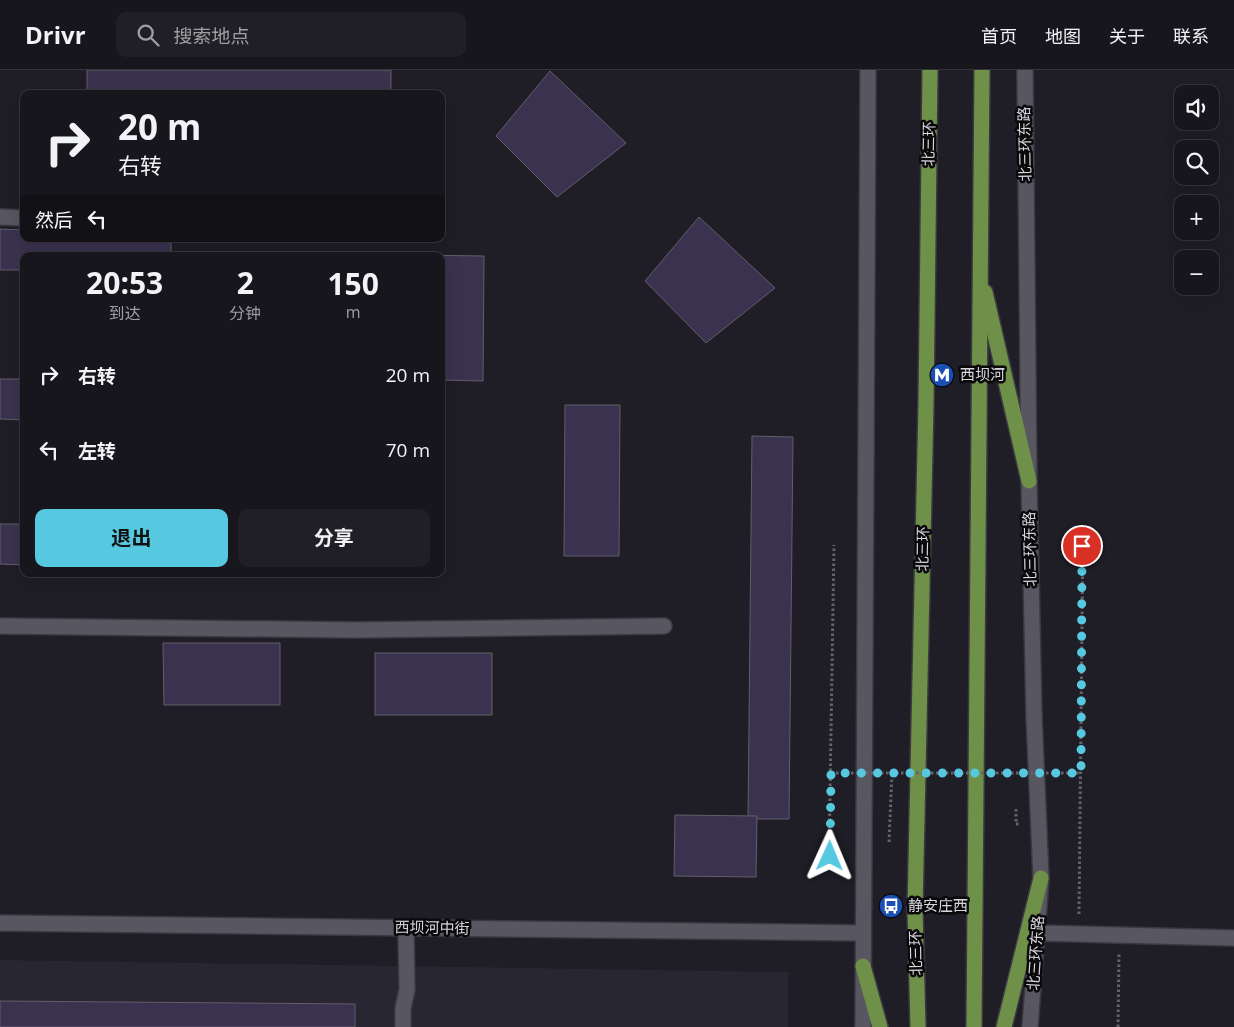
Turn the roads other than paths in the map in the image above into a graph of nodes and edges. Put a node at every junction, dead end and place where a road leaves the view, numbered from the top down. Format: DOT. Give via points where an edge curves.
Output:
graph roads {
  1 [pos="868,70"];
  2 [pos="930,70"];
  3 [pos="982,70"];
  4 [pos="1024,70"];
  5 [pos="0,217"];
  6 [pos="20,218"];
  7 [pos="979,268"];
  8 [pos="1029,480"];
  9 [pos="0,626"];
  10 [pos="664,626"];
  11 [pos="1042,878"];
  12 [pos="0,923"];
  13 [pos="406,928"];
  14 [pos="863,933"];
  15 [pos="1038,933"];
  16 [pos="1234,938"];
  17 [pos="864,966"];
  18 [pos="403,1027"];
  19 [pos="863,1027"];
  20 [pos="880,1027"];
  21 [pos="918,1027"];
  22 [pos="974,1027"];
  23 [pos="1004,1027"];
  24 [pos="1030,1027"];
  1 -- 14 [label="street"];
  2 -- 21 [label="highway, 北三环" via="915,909"];
  3 -- 7 [label="highway"];
  4 -- 8 [label="street, 北三环东路"];
  5 -- 6 [label="street"];
  7 -- 8 [label="highway"];
  7 -- 22 [label="highway"];
  8 -- 11 [label="street, 北三环东路" via="1034,716"];
  9 -- 10 [label="street" via="356,630"];
  11 -- 15 [label="street, 北三环东路"];
  11 -- 23 [label="highway"];
  12 -- 13 [label="street, 西坝河中街"];
  13 -- 14 [label="street, 西坝河中街"];
  13 -- 18 [label="street" via="407,990"];
  14 -- 17 [label="street"];
  15 -- 16 [label="street"];
  15 -- 24 [label="street, 北三环东路"];
  17 -- 19 [label="street"];
  17 -- 20 [label="highway"];
}
